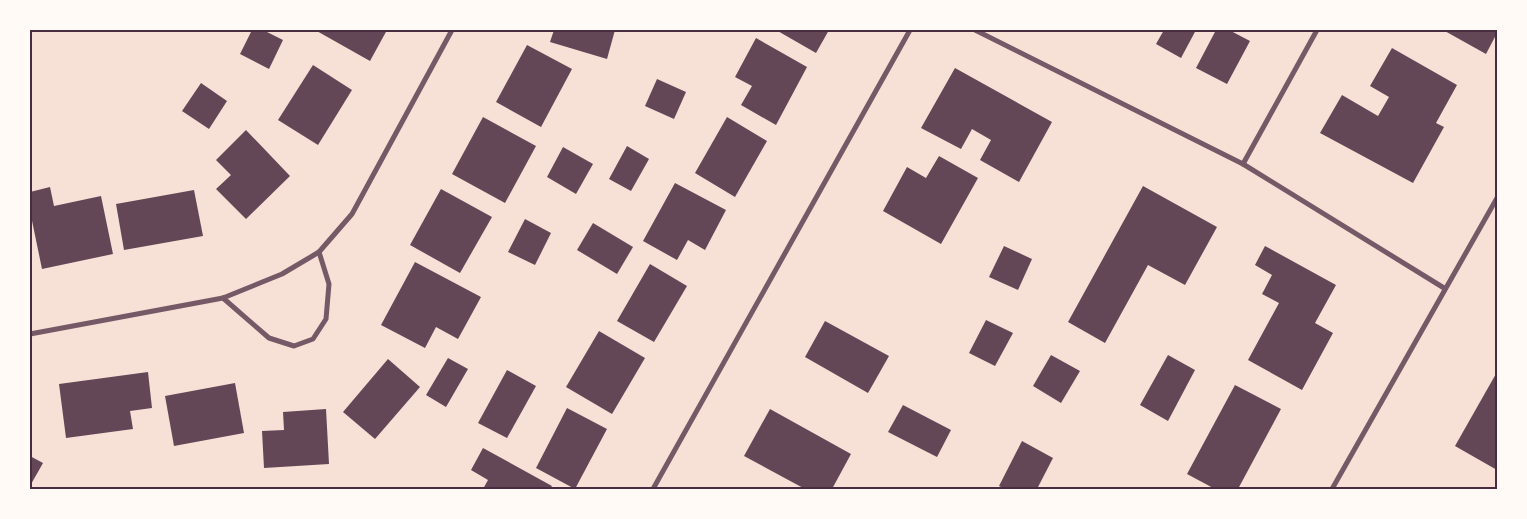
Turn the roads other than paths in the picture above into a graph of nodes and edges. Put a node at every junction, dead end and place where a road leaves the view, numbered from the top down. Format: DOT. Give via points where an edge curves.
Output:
graph roads {
  1 [pos="452,30"];
  2 [pos="910,30"];
  3 [pos="975,30"];
  4 [pos="1317,30"];
  5 [pos="1243,164"];
  6 [pos="1497,198"];
  7 [pos="319,252"];
  8 [pos="1444,288"];
  9 [pos="223,298"];
  10 [pos="30,334"];
  11 [pos="653,489"];
  12 [pos="1332,489"];
  1 -- 7 [label="street" via="352,214"];
  2 -- 11 [label="street"];
  3 -- 5 [label="street"];
  4 -- 5 [label="street"];
  5 -- 8 [label="street"];
  6 -- 8 [label="street"];
  7 -- 9 [label="street" via="282,274"];
  7 -- 9 [label="street" via="329,284 327,310 326,319 312,339 294,346 269,338"];
  8 -- 12 [label="street"];
  9 -- 10 [label="street"];
}
